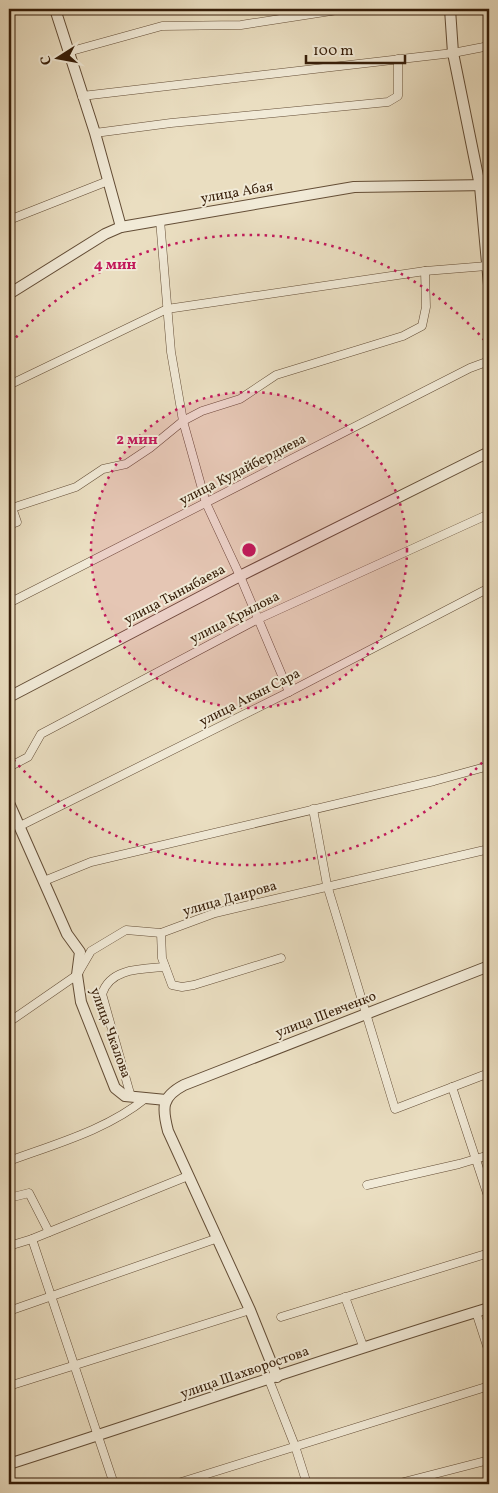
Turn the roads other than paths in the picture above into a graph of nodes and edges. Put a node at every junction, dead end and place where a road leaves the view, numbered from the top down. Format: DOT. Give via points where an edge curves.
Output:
graph roads {
  1 [pos="54,9"];
  2 [pos="344,9"];
  3 [pos="450,9"];
  4 [pos="489,46"];
  5 [pos="68,52"];
  6 [pos="453,53"];
  7 [pos="398,59"];
  8 [pos="82,96"];
  9 [pos="95,133"];
  10 [pos="108,181"];
  11 [pos="484,186"];
  12 [pos="9,220"];
  13 [pos="160,220"];
  14 [pos="121,227"];
  15 [pos="487,266"];
  16 [pos="425,271"];
  17 [pos="489,285"];
  18 [pos="9,294"];
  19 [pos="167,310"];
  20 [pos="489,362"];
  21 [pos="9,385"];
  22 [pos="183,421"];
  23 [pos="489,452"];
  24 [pos="9,499"];
  25 [pos="206,503"];
  26 [pos="12,508"];
  27 [pos="489,514"];
  28 [pos="9,525"];
  29 [pos="240,576"];
  30 [pos="489,588"];
  31 [pos="9,603"];
  32 [pos="258,618"];
  33 [pos="289,692"];
  34 [pos="9,697"];
  35 [pos="489,766"];
  36 [pos="9,767"];
  37 [pos="9,803"];
  38 [pos="313,809"];
  39 [pos="20,826"];
  40 [pos="489,849"];
  41 [pos="44,881"];
  42 [pos="327,885"];
  43 [pos="161,933"];
  44 [pos="281,958"];
  45 [pos="489,966"];
  46 [pos="165,967"];
  47 [pos="77,976"];
  48 [pos="364,1015"];
  49 [pos="9,1022"];
  50 [pos="489,1073"];
  51 [pos="452,1088"];
  52 [pos="131,1096"];
  53 [pos="146,1098"];
  54 [pos="166,1100"];
  55 [pos="489,1155"];
  56 [pos="476,1159"];
  57 [pos="9,1162"];
  58 [pos="188,1176"];
  59 [pos="367,1185"];
  60 [pos="9,1198"];
  61 [pos="489,1199"];
  62 [pos="49,1232"];
  63 [pos="218,1238"];
  64 [pos="32,1239"];
  65 [pos="9,1246"];
  66 [pos="489,1253"];
  67 [pos="345,1297"];
  68 [pos="52,1298"];
  69 [pos="489,1308"];
  70 [pos="250,1310"];
  71 [pos="9,1311"];
  72 [pos="476,1312"];
  73 [pos="281,1317"];
  74 [pos="364,1346"];
  75 [pos="489,1352"];
  76 [pos="73,1366"];
  77 [pos="273,1378"];
  78 [pos="9,1386"];
  79 [pos="489,1386"];
  80 [pos="98,1436"];
  81 [pos="295,1446"];
  82 [pos="489,1460"];
  83 [pos="9,1464"];
  84 [pos="114,1484"];
  85 [pos="175,1484"];
  86 [pos="307,1484"];
  87 [pos="396,1484"];
  1 -- 5 [label="street"];
  2 -- 5 [label="street" via="241,25 162,26"];
  3 -- 6 [label="street"];
  4 -- 6 [label="street"];
  5 -- 8 [label="street"];
  6 -- 7 [label="street"];
  6 -- 11 [label="street"];
  7 -- 8 [label="street"];
  7 -- 9 [label="street" via="398,96 388,102 171,122"];
  8 -- 9 [label="street"];
  9 -- 10 [label="street"];
  10 -- 12 [label="street"];
  10 -- 14 [label="street"];
  11 -- 13 [label="street, улица Абая" via="354,187"];
  11 -- 15 [label="street"];
  13 -- 14 [label="street, улица Абая"];
  13 -- 19 [label="street"];
  14 -- 18 [label="street, улица Абая" via="104,234"];
  15 -- 16 [label="street"];
  15 -- 17 [label="street"];
  16 -- 19 [label="street"];
  16 -- 22 [label="street" via="426,307 422,326 403,336 276,375 240,399 202,410"];
  19 -- 21 [label="street"];
  19 -- 22 [label="street"];
  20 -- 25 [label="street, улица Кудайбердиева" via="470,368"];
  22 -- 25 [label="street"];
  22 -- 26 [label="street" via="126,464 103,469 76,487"];
  23 -- 29 [label="street, улица Тыныбаева"];
  24 -- 26 [label="street"];
  25 -- 29 [label="street"];
  25 -- 31 [label="street, улица Кудайбердиева"];
  26 -- 28 [label="street" via="17,522"];
  27 -- 32 [label="street, улица Крылова"];
  29 -- 32 [label="street"];
  29 -- 34 [label="street, улица Тыныбаева"];
  30 -- 33 [label="street, улица Акын Сара"];
  32 -- 33 [label="street"];
  32 -- 36 [label="street, улица Крылова" via="42,734 28,757"];
  33 -- 39 [label="street, улица Акын Сара"];
  35 -- 38 [label="street"];
  37 -- 39 [label="street, улица Чкалова"];
  38 -- 41 [label="street" via="91,862"];
  38 -- 42 [label="street"];
  39 -- 41 [label="street, улица Чкалова"];
  40 -- 42 [label="street, улица Даирова"];
  41 -- 47 [label="street, улица Чкалова" via="67,934 80,952"];
  42 -- 43 [label="street, улица Даирова" via="215,913"];
  42 -- 48 [label="street"];
  43 -- 46 [label="street"];
  43 -- 47 [label="street, улица Даирова" via="126,930 111,937 90,952"];
  44 -- 46 [label="street" via="182,986 172,985"];
  45 -- 48 [label="street, улица Шевченко"];
  46 -- 52 [label="street" via="118,973 105,984 102,994"];
  47 -- 49 [label="street, улица Даирова"];
  47 -- 52 [label="street, улица Чкалова" via="81,1002 115,1088 125,1096"];
  48 -- 51 [label="street" via="394,1109"];
  48 -- 54 [label="street, улица Шевченко" via="173,1091"];
  50 -- 51 [label="street"];
  51 -- 56 [label="street"];
  52 -- 53 [label="street, улица Чкалова"];
  53 -- 54 [label="street, улица Чкалова"];
  53 -- 57 [label="street" via="127,1114"];
  54 -- 58 [label="street" via="164,1115"];
  55 -- 56 [label="street"];
  56 -- 59 [label="street"];
  56 -- 61 [label="street"];
  58 -- 62 [label="street"];
  58 -- 63 [label="street"];
  60 -- 62 [label="street" via="29,1194"];
  62 -- 64 [label="street"];
  63 -- 68 [label="street"];
  63 -- 70 [label="street"];
  64 -- 65 [label="street"];
  64 -- 68 [label="street"];
  66 -- 67 [label="street"];
  67 -- 73 [label="street"];
  67 -- 74 [label="street"];
  68 -- 71 [label="street"];
  68 -- 76 [label="street"];
  69 -- 72 [label="street, улица Шахворостова"];
  70 -- 76 [label="street"];
  70 -- 77 [label="street"];
  72 -- 74 [label="street, улица Шахворостова"];
  72 -- 75 [label="street"];
  74 -- 77 [label="street, улица Шахворостова"];
  76 -- 78 [label="street"];
  76 -- 80 [label="street"];
  77 -- 80 [label="street, улица Шахворостова"];
  77 -- 81 [label="street"];
  79 -- 81 [label="street"];
  80 -- 83 [label="street, улица Шахворостова"];
  80 -- 84 [label="street"];
  81 -- 85 [label="street"];
  81 -- 86 [label="street"];
  82 -- 87 [label="street"];
}
